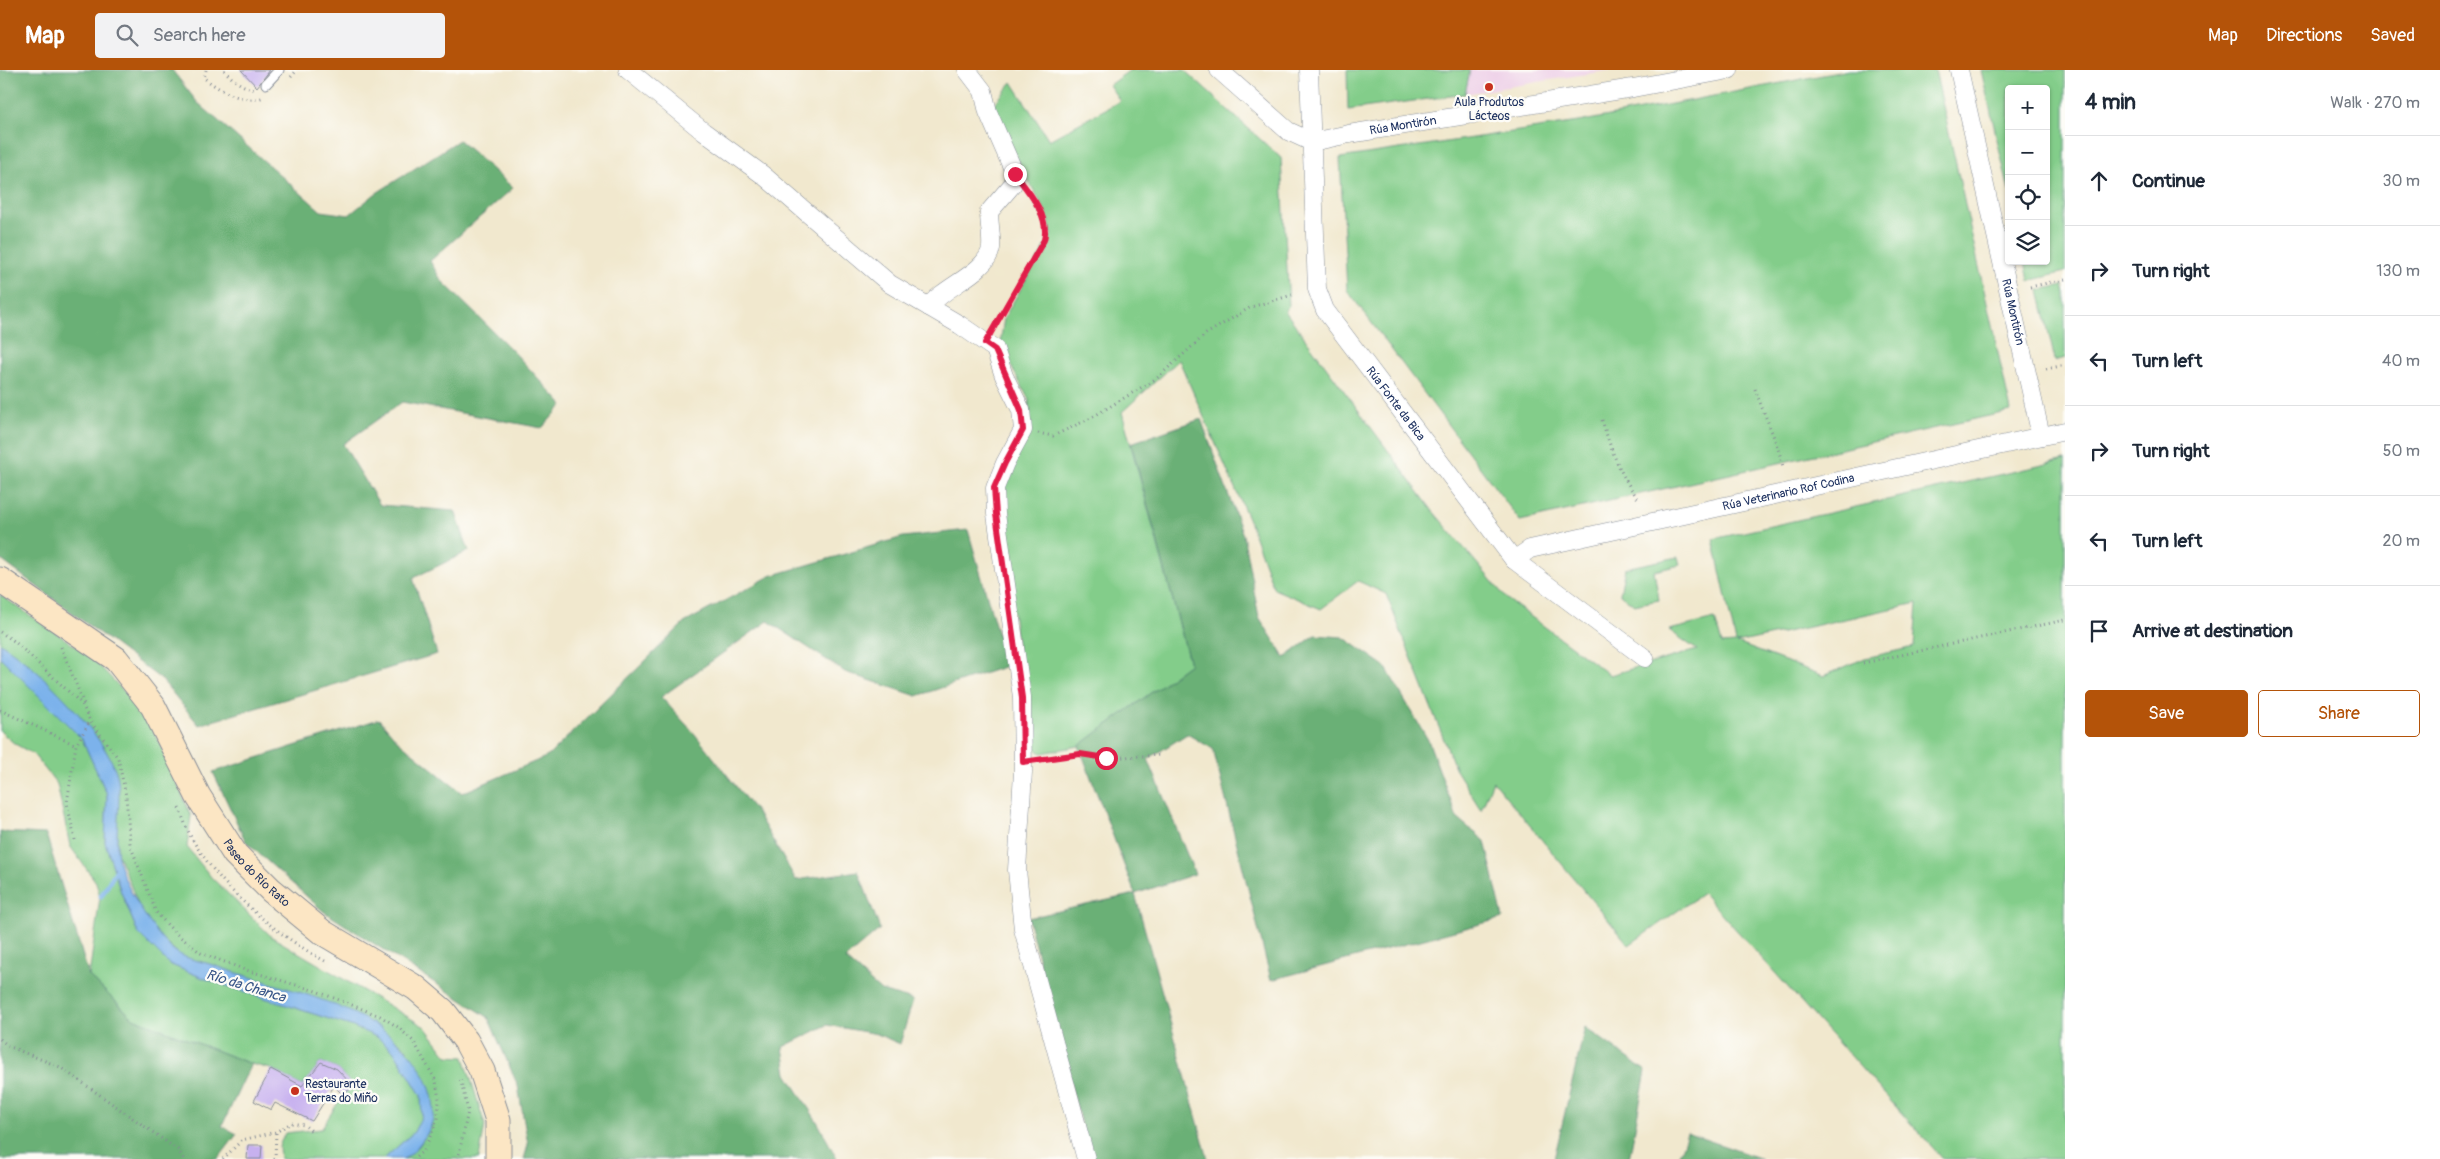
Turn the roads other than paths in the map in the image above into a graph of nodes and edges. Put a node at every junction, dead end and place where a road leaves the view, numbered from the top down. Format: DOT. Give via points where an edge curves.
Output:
graph roads {
  1 [pos="279,70"];
  2 [pos="628,70"];
  3 [pos="967,70"];
  4 [pos="1219,70"];
  5 [pos="1309,70"];
  6 [pos="1728,70"];
  7 [pos="1959,70"];
  8 [pos="266,84"];
  9 [pos="1312,142"];
  10 [pos="930,307"];
  11 [pos="2065,431"];
  12 [pos="2041,436"];
  13 [pos="1514,560"];
  14 [pos="0,580"];
  15 [pos="1645,658"];
  16 [pos="498,1159"];
  17 [pos="1086,1159"];
  1 -- 8 [label="lane"];
  2 -- 10 [label="street" via="763,175 890,284"];
  3 -- 10 [label="street" via="982,91 1015,174 1012,184 989,212 991,248 982,263 960,283 935,298"];
  4 -- 9 [label="street" via="1288,131"];
  5 -- 9 [label="street, Rúa Fonte da Bica"];
  6 -- 9 [label="street, Rúa Montirón"];
  7 -- 12 [label="street, Rúa Montirón"];
  9 -- 13 [label="street, Rúa Fonte da Bica" via="1317,289 1324,310"];
  10 -- 17 [label="street" via="995,350 1021,410 1023,430 994,488 1022,698 1023,762 1017,870 1022,929"];
  11 -- 12 [label="street, Rúa Veterinario Rof Codina"];
  12 -- 13 [label="street, Rúa Veterinario Rof Codina" via="1530,549"];
  13 -- 15 [label="street, Rúa Fonte da Bica"];
  14 -- 16 [label="street, Paseo do Río Rato" via="116,660 154,706 198,796 235,854 271,890 322,932 416,988 443,1011 466,1041 482,1070 498,1120"];
}
